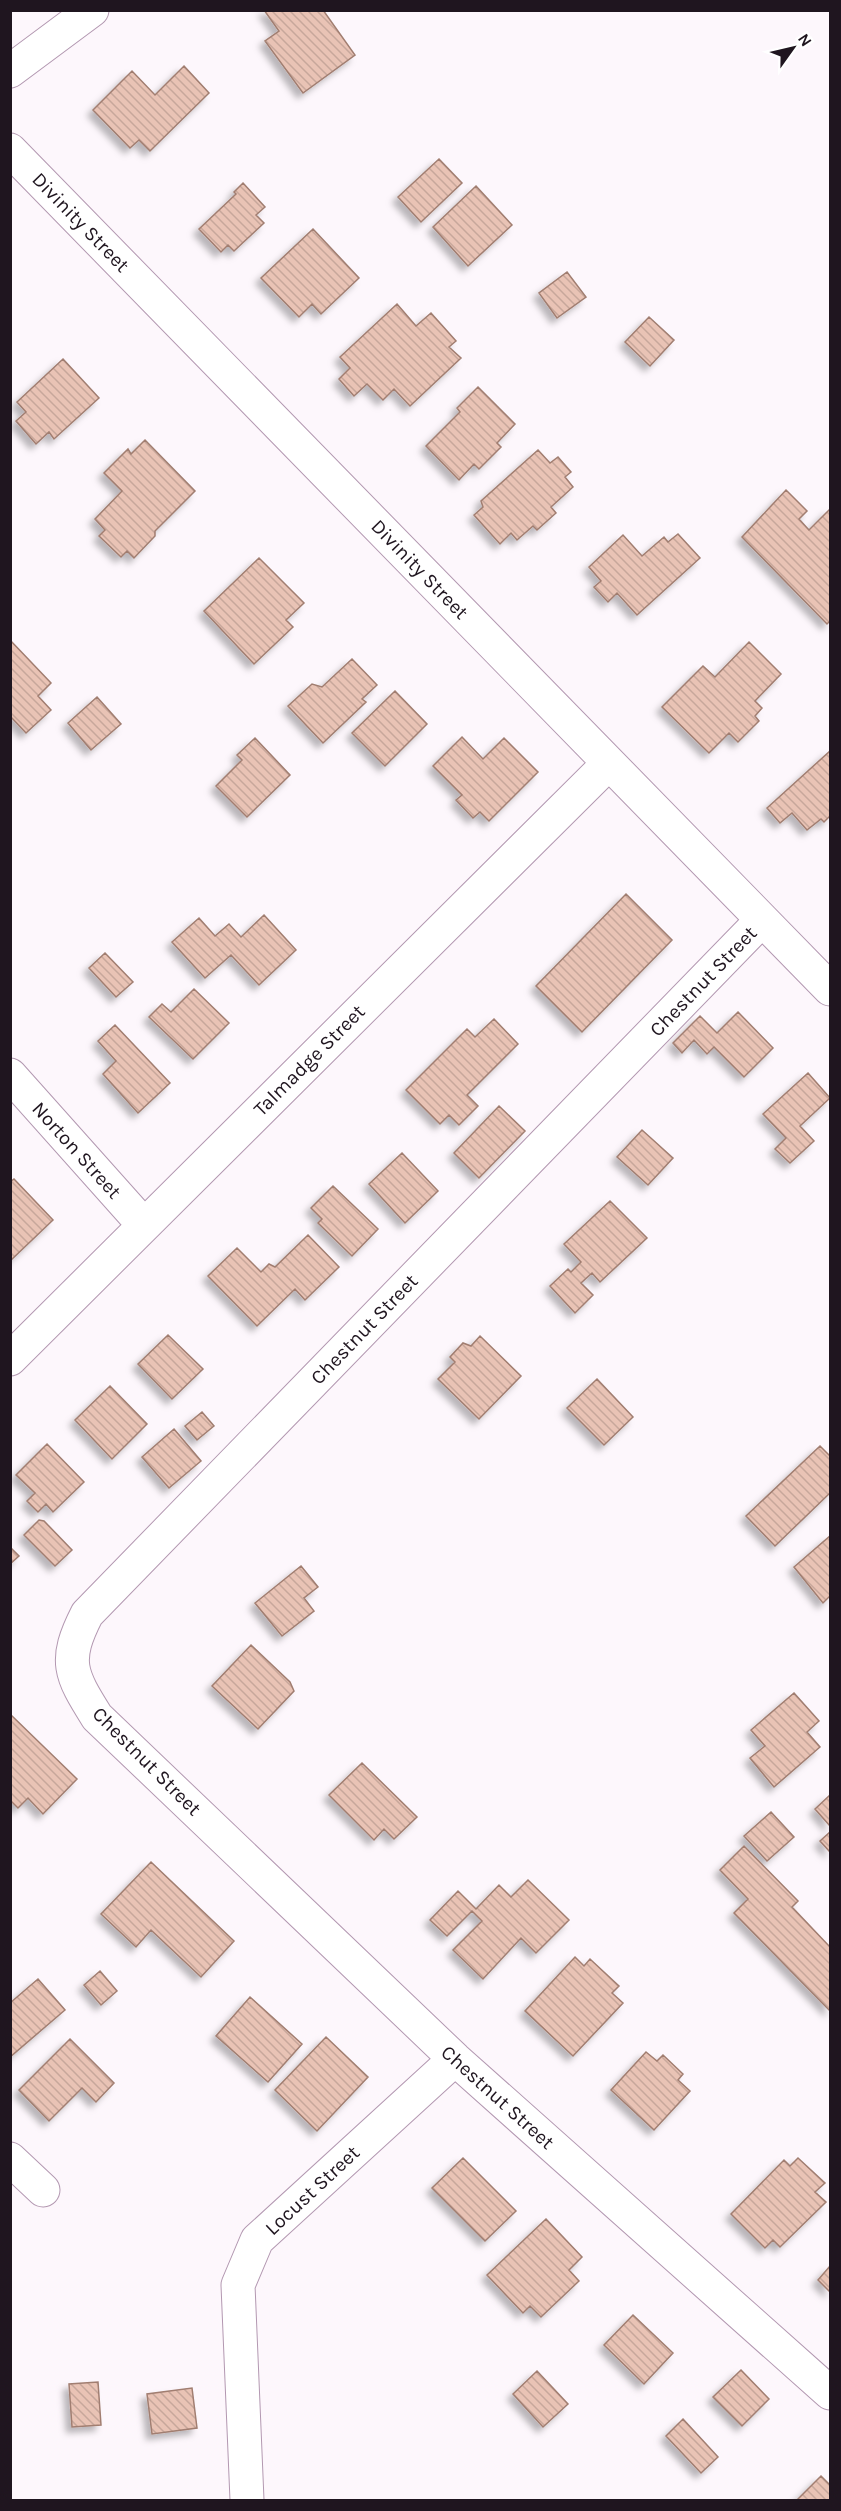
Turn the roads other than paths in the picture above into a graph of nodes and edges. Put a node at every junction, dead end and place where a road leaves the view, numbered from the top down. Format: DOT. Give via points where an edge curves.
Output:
graph roads {
  1 [pos="92,10"];
  2 [pos="10,71"];
  3 [pos="10,150"];
  4 [pos="609,763"];
  5 [pos="762,920"];
  6 [pos="831,989"];
  7 [pos="10,1075"];
  8 [pos="143,1224"];
  9 [pos="10,1359"];
  10 [pos="455,2059"];
  11 [pos="10,2159"];
  12 [pos="43,2190"];
  13 [pos="831,2393"];
  14 [pos="247,2500"];
  1 -- 2 [label="street"];
  3 -- 4 [label="street, Divinity Street"];
  4 -- 5 [label="street, Divinity Street"];
  4 -- 8 [label="street, Talmadge Street"];
  5 -- 6 [label="street, Divinity Street"];
  5 -- 10 [label="street, Chestnut Street" via="87,1614 77,1635 71,1659 78,1686 97,1716"];
  7 -- 8 [label="street, Norton Street"];
  8 -- 9 [label="street, Talmadge Street"];
  10 -- 13 [label="street, Chestnut Street"];
  10 -- 14 [label="street, Locust Street" via="258,2240 238,2284"];
  11 -- 12 [label="street"];
}
